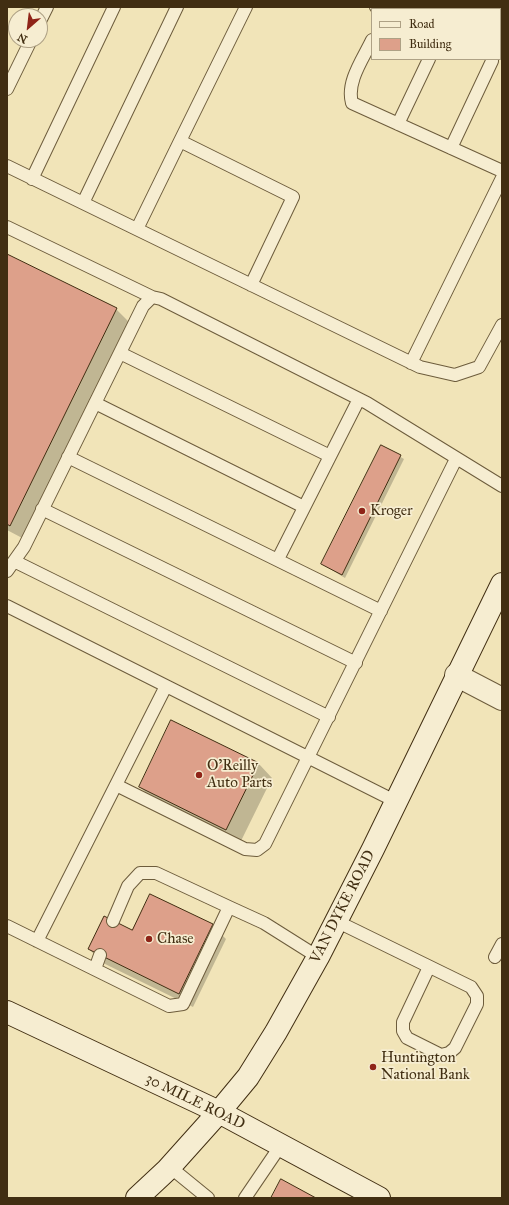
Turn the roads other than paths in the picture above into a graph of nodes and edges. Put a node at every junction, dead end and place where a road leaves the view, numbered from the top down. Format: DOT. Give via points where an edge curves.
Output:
graph roads {
  1 [pos="114,7"];
  2 [pos="177,7"];
  3 [pos="246,7"];
  4 [pos="371,42"];
  5 [pos="27,48"];
  6 [pos="429,60"];
  7 [pos="494,62"];
  8 [pos="7,90"];
  9 [pos="398,124"];
  10 [pos="180,141"];
  11 [pos="451,148"];
  12 [pos="7,166"];
  13 [pos="502,170"];
  14 [pos="32,178"];
  15 [pos="502,178"];
  16 [pos="83,204"];
  17 [pos="7,227"];
  18 [pos="137,229"];
  19 [pos="252,285"];
  20 [pos="152,297"];
  21 [pos="502,325"];
  22 [pos="120,353"];
  23 [pos="411,363"];
  24 [pos="359,399"];
  25 [pos="95,403"];
  26 [pos="330,456"];
  27 [pos="68,457"];
  28 [pos="456,459"];
  29 [pos="502,486"];
  30 [pos="304,507"];
  31 [pos="42,509"];
  32 [pos="278,560"];
  33 [pos="11,566"];
  34 [pos="502,584"];
  35 [pos="7,606"];
  36 [pos="381,611"];
  37 [pos="356,663"];
  38 [pos="456,675"];
  39 [pos="166,686"];
  40 [pos="502,699"];
  41 [pos="329,717"];
  42 [pos="309,758"];
  43 [pos="116,785"];
  44 [pos="396,801"];
  45 [pos="229,907"];
  46 [pos="113,921"];
  47 [pos="336,921"];
  48 [pos="7,926"];
  49 [pos="37,941"];
  50 [pos="502,944"];
  51 [pos="100,955"];
  52 [pos="318,957"];
  53 [pos="495,957"];
  54 [pos="429,967"];
  55 [pos="95,969"];
  56 [pos="7,1012"];
  57 [pos="219,1112"];
  58 [pos="281,1145"];
  59 [pos="170,1167"];
  60 [pos="137,1198"];
  61 [pos="208,1198"];
  62 [pos="245,1198"];
  63 [pos="379,1198"];
  1 -- 14 [label="lane"];
  2 -- 16 [label="lane"];
  3 -- 10 [label="lane"];
  4 -- 9 [label="lane" via="353,79 349,93 352,103"];
  5 -- 8 [label="lane"];
  6 -- 9 [label="lane"];
  7 -- 11 [label="lane"];
  9 -- 11 [label="lane"];
  10 -- 18 [label="lane"];
  10 -- 19 [label="lane" via="293,197"];
  11 -- 13 [label="lane"];
  12 -- 14 [label="lane"];
  14 -- 16 [label="lane"];
  15 -- 23 [label="lane"];
  16 -- 18 [label="lane"];
  17 -- 20 [label="lane"];
  18 -- 19 [label="lane"];
  19 -- 23 [label="lane"];
  20 -- 22 [label="lane" via="143,306"];
  20 -- 24 [label="lane"];
  21 -- 23 [label="lane" via="479,367 455,375"];
  22 -- 25 [label="lane"];
  22 -- 26 [label="lane"];
  24 -- 26 [label="lane"];
  24 -- 28 [label="lane"];
  25 -- 27 [label="lane"];
  25 -- 30 [label="lane"];
  26 -- 30 [label="lane"];
  27 -- 31 [label="lane"];
  27 -- 32 [label="lane"];
  28 -- 29 [label="lane"];
  28 -- 36 [label="lane"];
  30 -- 32 [label="lane"];
  31 -- 33 [label="lane" via="24,547"];
  31 -- 37 [label="lane"];
  32 -- 36 [label="lane"];
  33 -- 41 [label="lane"];
  34 -- 38 [label="main road, VAN DYKE ROAD"];
  35 -- 39 [label="lane"];
  36 -- 37 [label="lane"];
  37 -- 41 [label="lane"];
  38 -- 40 [label="main road"];
  38 -- 44 [label="main road, VAN DYKE ROAD"];
  39 -- 42 [label="lane"];
  39 -- 43 [label="lane"];
  41 -- 42 [label="lane"];
  42 -- 43 [label="lane" via="265,844 257,850 245,849"];
  42 -- 44 [label="lane"];
  43 -- 49 [label="lane"];
  44 -- 47 [label="main road, VAN DYKE ROAD"];
  45 -- 46 [label="lane" via="156,873 140,874 128,886"];
  45 -- 52 [label="lane" via="264,923"];
  45 -- 55 [label="lane" via="183,1004 169,1006"];
  47 -- 52 [label="main road, VAN DYKE ROAD"];
  47 -- 54 [label="lane"];
  48 -- 49 [label="lane"];
  49 -- 55 [label="lane"];
  50 -- 53 [label="lane"];
  51 -- 55 [label="lane"];
  52 -- 57 [label="main road, VAN DYKE ROAD" via="248,1077"];
  54 -- 54 [label="lane" via="471,987 477,996 477,1004 455,1048 441,1055 407,1038 402,1031 403,1022"];
  56 -- 57 [label="main road, 30 MILE ROAD"];
  57 -- 58 [label="main road, 30 MILE ROAD"];
  57 -- 59 [label="main road, VAN DYKE ROAD"];
  58 -- 62 [label="lane"];
  58 -- 63 [label="main road, 30 MILE ROAD"];
  59 -- 60 [label="main road, VAN DYKE ROAD"];
  59 -- 61 [label="lane"];
}
